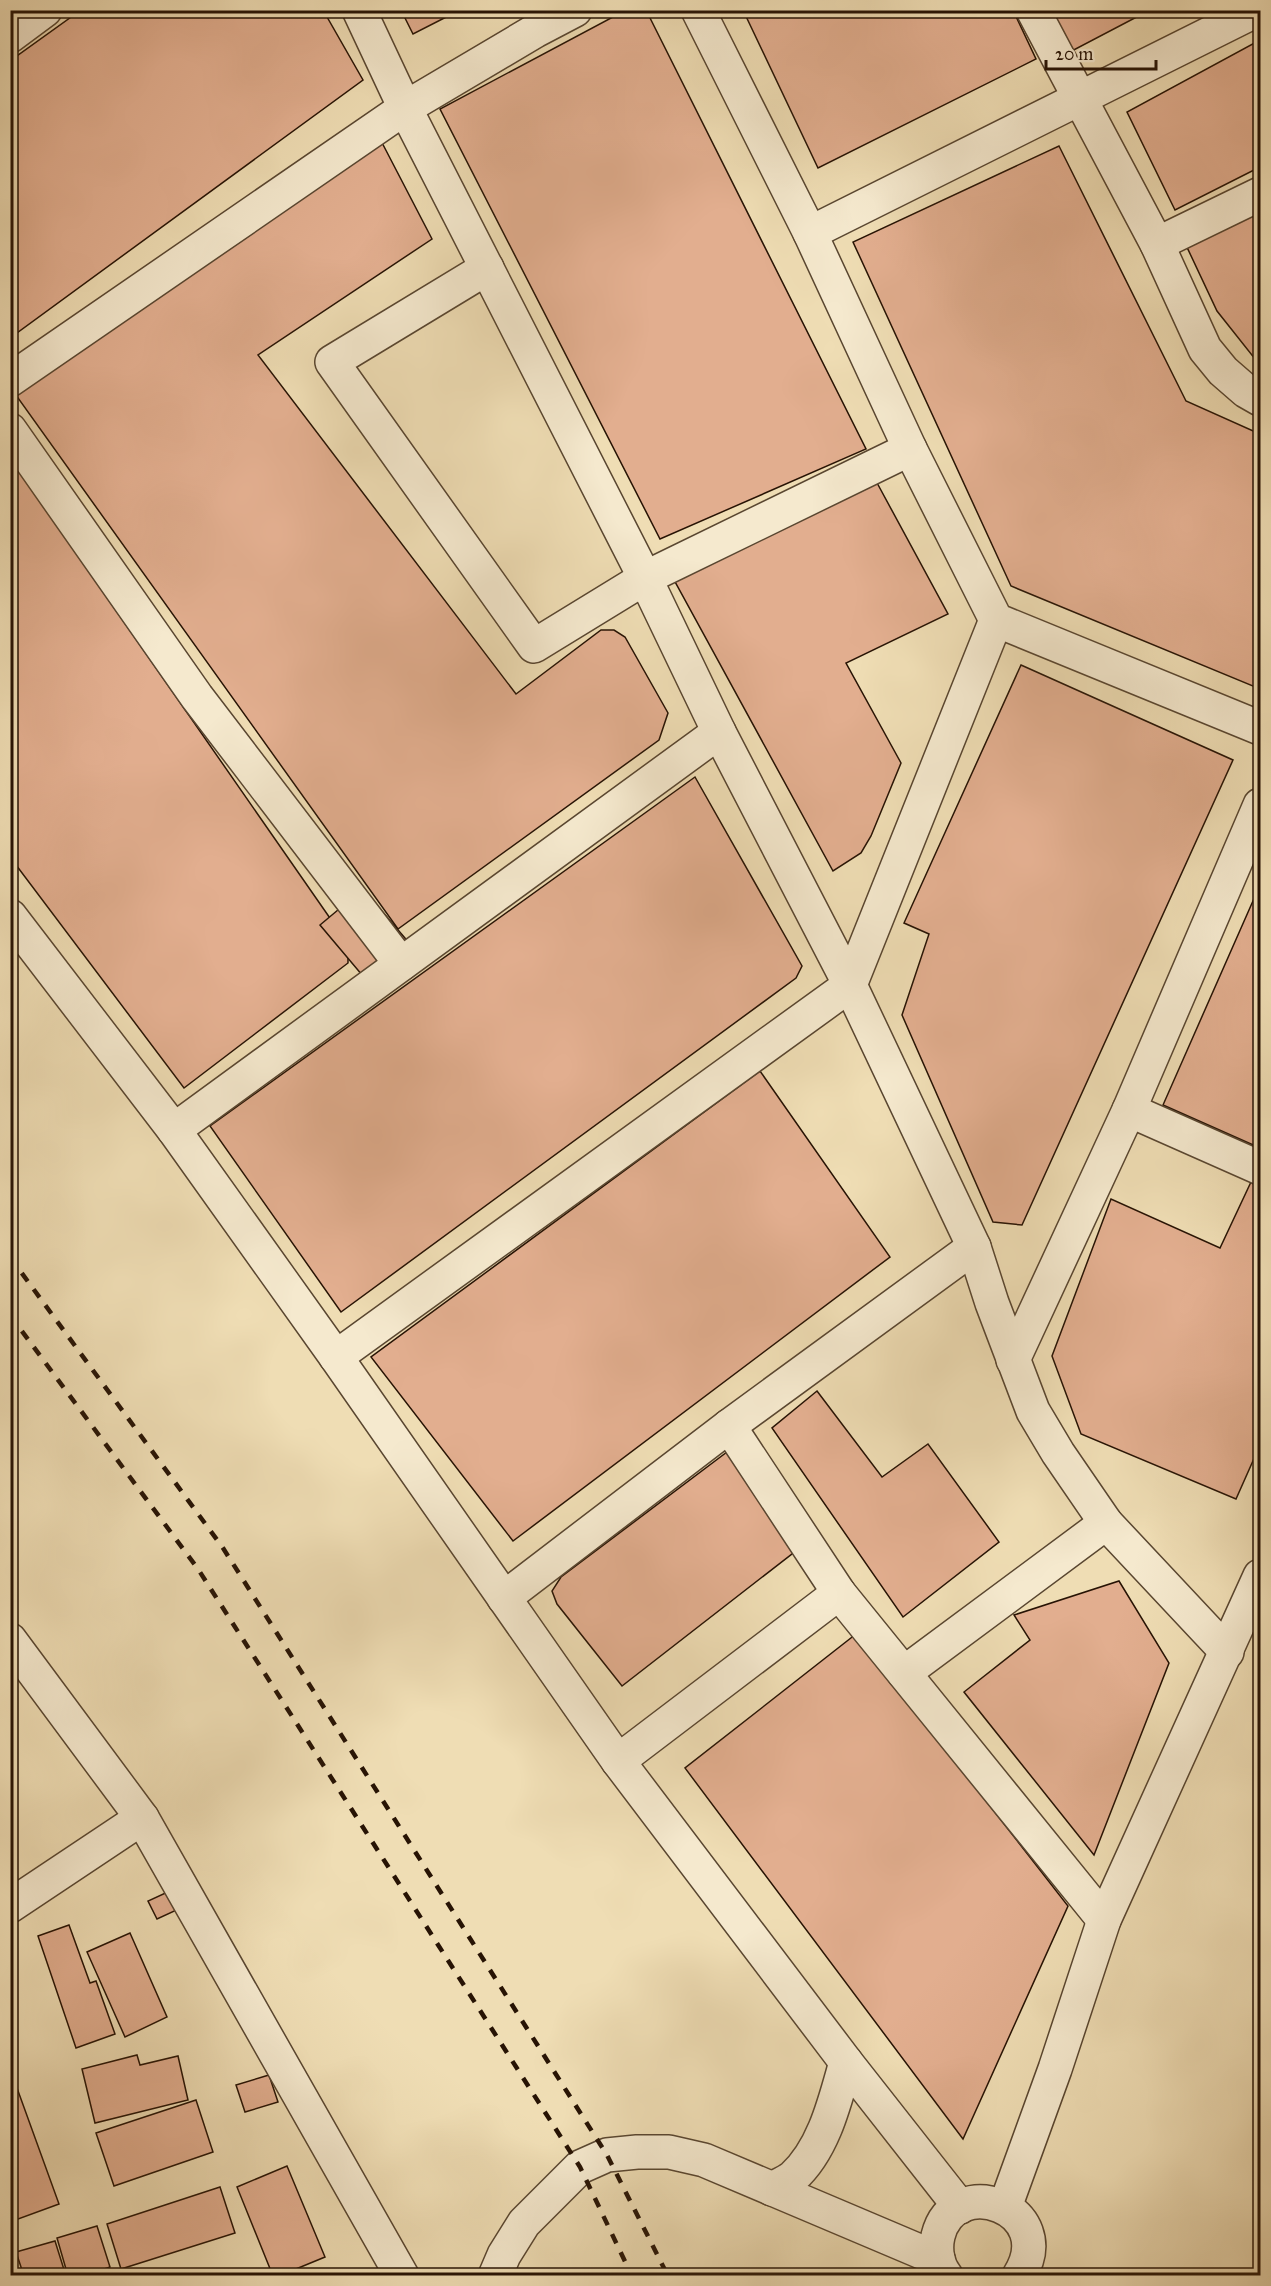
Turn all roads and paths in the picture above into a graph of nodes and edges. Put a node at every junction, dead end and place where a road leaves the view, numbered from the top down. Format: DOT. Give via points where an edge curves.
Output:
graph roads {
  1 [pos="45,10"];
  2 [pos="359,10"];
  3 [pos="575,10"];
  4 [pos="698,10"];
  5 [pos="1033,10"];
  6 [pos="1257,10"];
  7 [pos="10,36"];
  8 [pos="1081,98"];
  9 [pos="405,108"];
  10 [pos="1260,194"];
  11 [pos="810,233"];
  12 [pos="1157,244"];
  13 [pos="487,268"];
  14 [pos="10,380"];
  15 [pos="1260,399"];
  16 [pos="10,430"];
  17 [pos="910,449"];
  18 [pos="645,578"];
  19 [pos="996,620"];
  20 [pos="1260,728"];
  21 [pos="719,732"];
  22 [pos="1260,805"];
  23 [pos="10,916"];
  24 [pos="401,964"];
  25 [pos="849,985"];
  26 [pos="1129,1110"];
  27 [pos="174,1130"];
  28 [pos="1260,1168"];
  29 [pos="974,1247"];
  30 [pos="336,1357"];
  31 [pos="1013,1360"];
  32 [pos="729,1426"];
  33 [pos="1106,1522"];
  34 [pos="1260,1576"];
  35 [pos="839,1593"];
  36 [pos="504,1598"];
  37 [pos="10,1640"];
  38 [pos="1227,1652"];
  39 [pos="904,1673"];
  40 [pos="618,1761"];
  41 [pos="142,1818"];
  42 [pos="10,1906"];
  43 [pos="1104,1920"];
  44 [pos="846,2062"];
  45 [pos="772,2189"];
  46 [pos="960,2207"];
  47 [pos="1005,2207"];
  48 [pos="942,2267"];
  49 [pos="402,2276"];
  50 [pos="495,2276"];
  51 [pos="1019,2276"];
  1 -- 7 [label="street"];
  2 -- 9 [label="street"];
  3 -- 9 [label="street"];
  4 -- 11 [label="street"];
  5 -- 8 [label="street"];
  6 -- 8 [label="street"];
  8 -- 11 [label="street"];
  8 -- 12 [label="street"];
  9 -- 13 [label="street"];
  9 -- 14 [label="street"];
  10 -- 12 [label="street"];
  11 -- 17 [label="street"];
  12 -- 15 [label="street" via="1205,350 1223,371"];
  13 -- 18 [label="street"];
  13 -- 18 [label="street" via="332,362 534,646"];
  16 -- 24 [label="street" via="198,697"];
  17 -- 18 [label="street"];
  17 -- 19 [label="street"];
  18 -- 21 [label="street"];
  19 -- 20 [label="street"];
  19 -- 25 [label="street"];
  21 -- 24 [label="street"];
  21 -- 25 [label="street"];
  22 -- 26 [label="street"];
  23 -- 27 [label="street"];
  24 -- 27 [label="street"];
  25 -- 29 [label="street"];
  25 -- 30 [label="street"];
  26 -- 28 [label="street"];
  26 -- 31 [label="street"];
  27 -- 30 [label="street"];
  29 -- 31 [label="street"];
  29 -- 32 [label="street"];
  30 -- 36 [label="street"];
  31 -- 33 [label="street" via="1033,1411"];
  32 -- 35 [label="street"];
  32 -- 36 [label="street"];
  33 -- 38 [label="street"];
  33 -- 39 [label="street"];
  34 -- 38 [label="street"];
  35 -- 39 [label="street"];
  35 -- 40 [label="street"];
  36 -- 40 [label="street"];
  37 -- 41 [label="street"];
  38 -- 43 [label="street"];
  39 -- 43 [label="street"];
  40 -- 44 [label="street"];
  41 -- 42 [label="street"];
  41 -- 49 [label="street"];
  43 -- 47 [label="street"];
  44 -- 45 [label="street" via="833,2107 809,2158 792,2178"];
  44 -- 46 [label="street"];
  45 -- 48 [label="street"];
  45 -- 50 [label="street" via="704,2160 669,2152 607,2155 580,2167 524,2223"];
  46 -- 47 [label="street" via="990,2202"];
  46 -- 48 [label="street" via="940,2229 937,2244"];
  47 -- 51 [label="street" via="1018,2216 1026,2230 1027,2260"];
}
